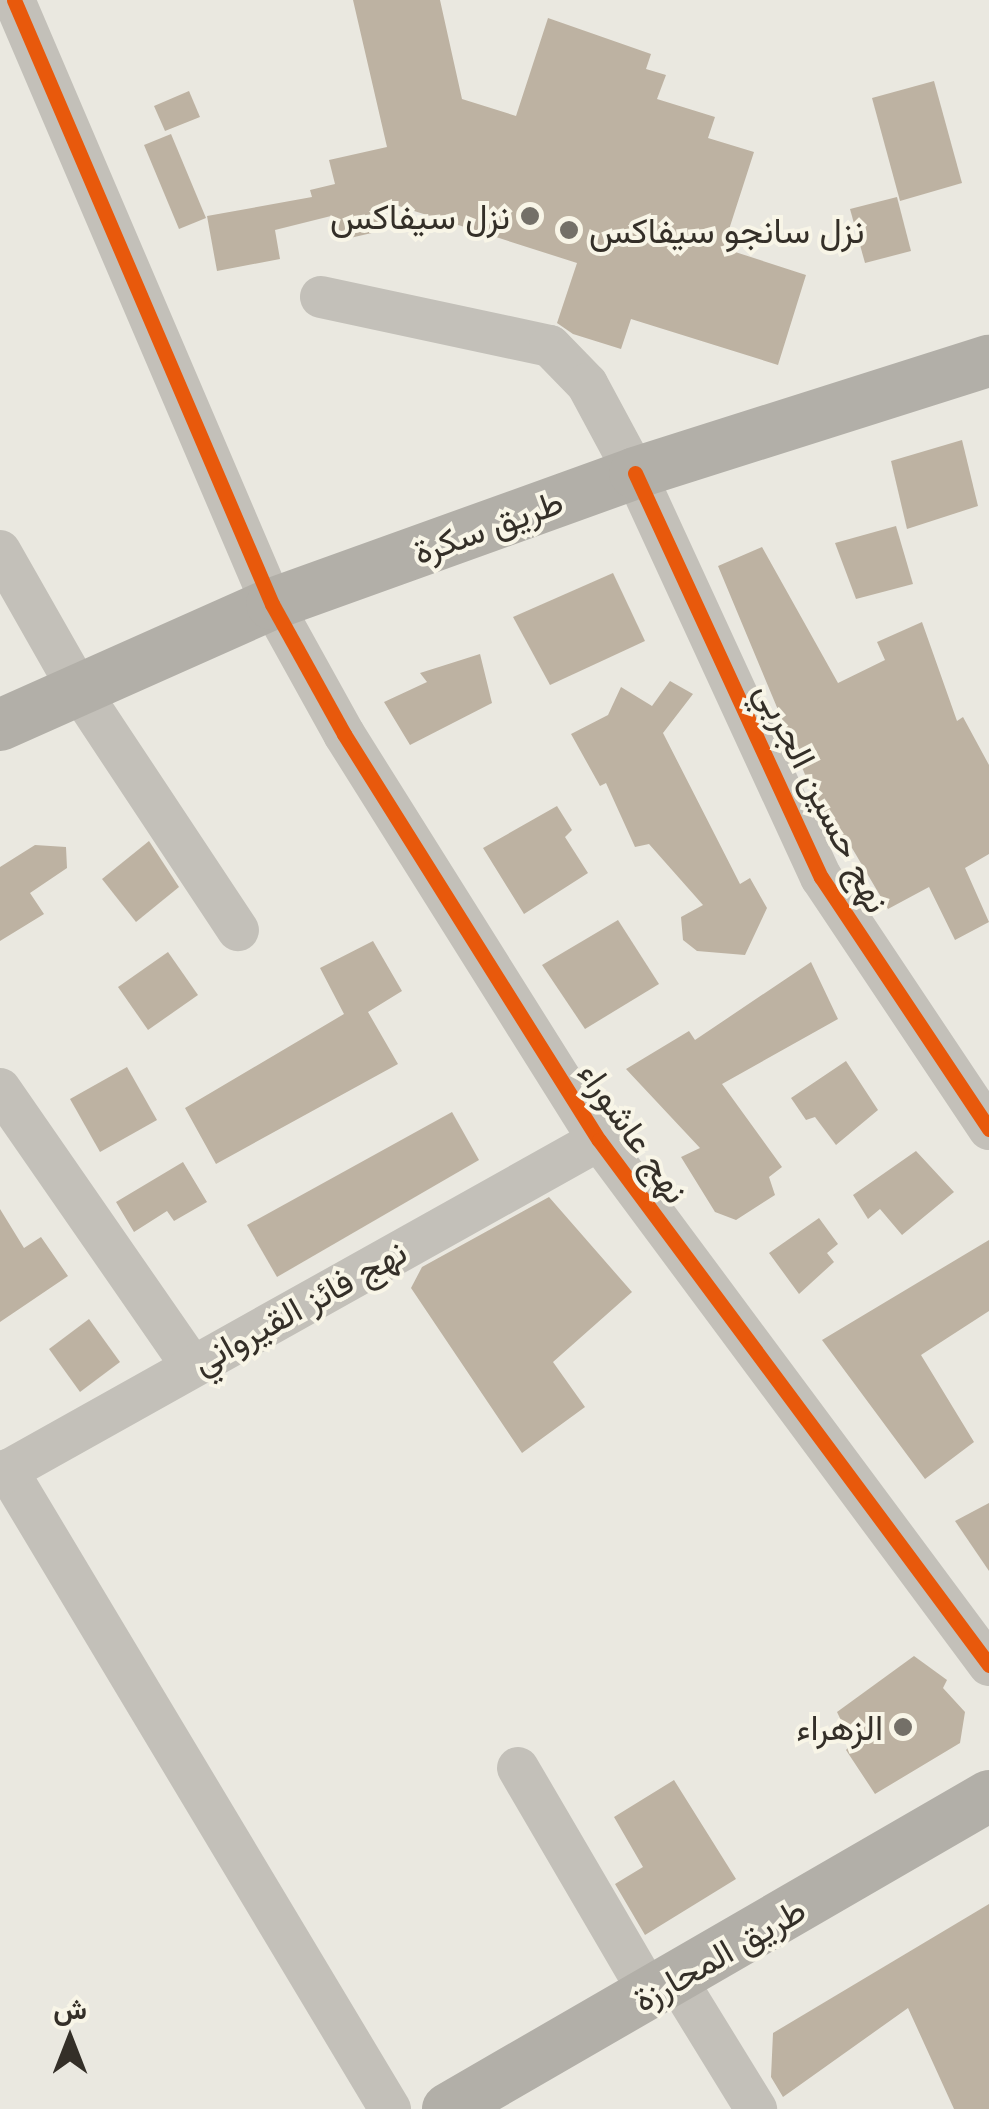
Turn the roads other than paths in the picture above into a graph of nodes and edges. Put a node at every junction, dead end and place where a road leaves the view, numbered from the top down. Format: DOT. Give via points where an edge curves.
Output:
graph roads {
  1 [pos="14,0"];
  2 [pos="321,298"];
  3 [pos="976,362"];
  4 [pos="636,473"];
  5 [pos="0,551"];
  6 [pos="272,604"];
  7 [pos="79,690"];
  8 [pos="0,726"];
  9 [pos="238,930"];
  10 [pos="0,1088"];
  11 [pos="989,1130"];
  12 [pos="600,1140"];
  13 [pos="191,1365"];
  14 [pos="4,1472"];
  15 [pos="989,1666"];
  16 [pos="518,1768"];
  17 [pos="989,1796"];
  18 [pos="663,1986"];
  19 [pos="390,2109"];
  20 [pos="448,2109"];
  21 [pos="756,2109"];
  1 -- 6 [label="street, نهج عاشوراء"];
  2 -- 4 [label="street, نهج حسين الجربي" via="550,346 587,384"];
  3 -- 4 [label="main road, طريق سكرة"];
  4 -- 6 [label="main road, طريق سكرة"];
  4 -- 11 [label="street, نهج حسين الجربي" via="821,877"];
  5 -- 7 [label="street"];
  6 -- 7 [label="main road, طريق سكرة"];
  6 -- 12 [label="street, نهج عاشوراء" via="344,734"];
  7 -- 8 [label="main road, طريق سكرة"];
  7 -- 9 [label="street"];
  10 -- 13 [label="street"];
  12 -- 13 [label="street, نهج فائز القيرواني"];
  12 -- 15 [label="street, نهج عاشوراء"];
  13 -- 14 [label="street, نهج فائز القيرواني"];
  14 -- 19 [label="street"];
  16 -- 18 [label="street"];
  17 -- 18 [label="main road, طريق المحارزة"];
  18 -- 20 [label="main road, طريق المحارزة"];
  18 -- 21 [label="street"];
}
